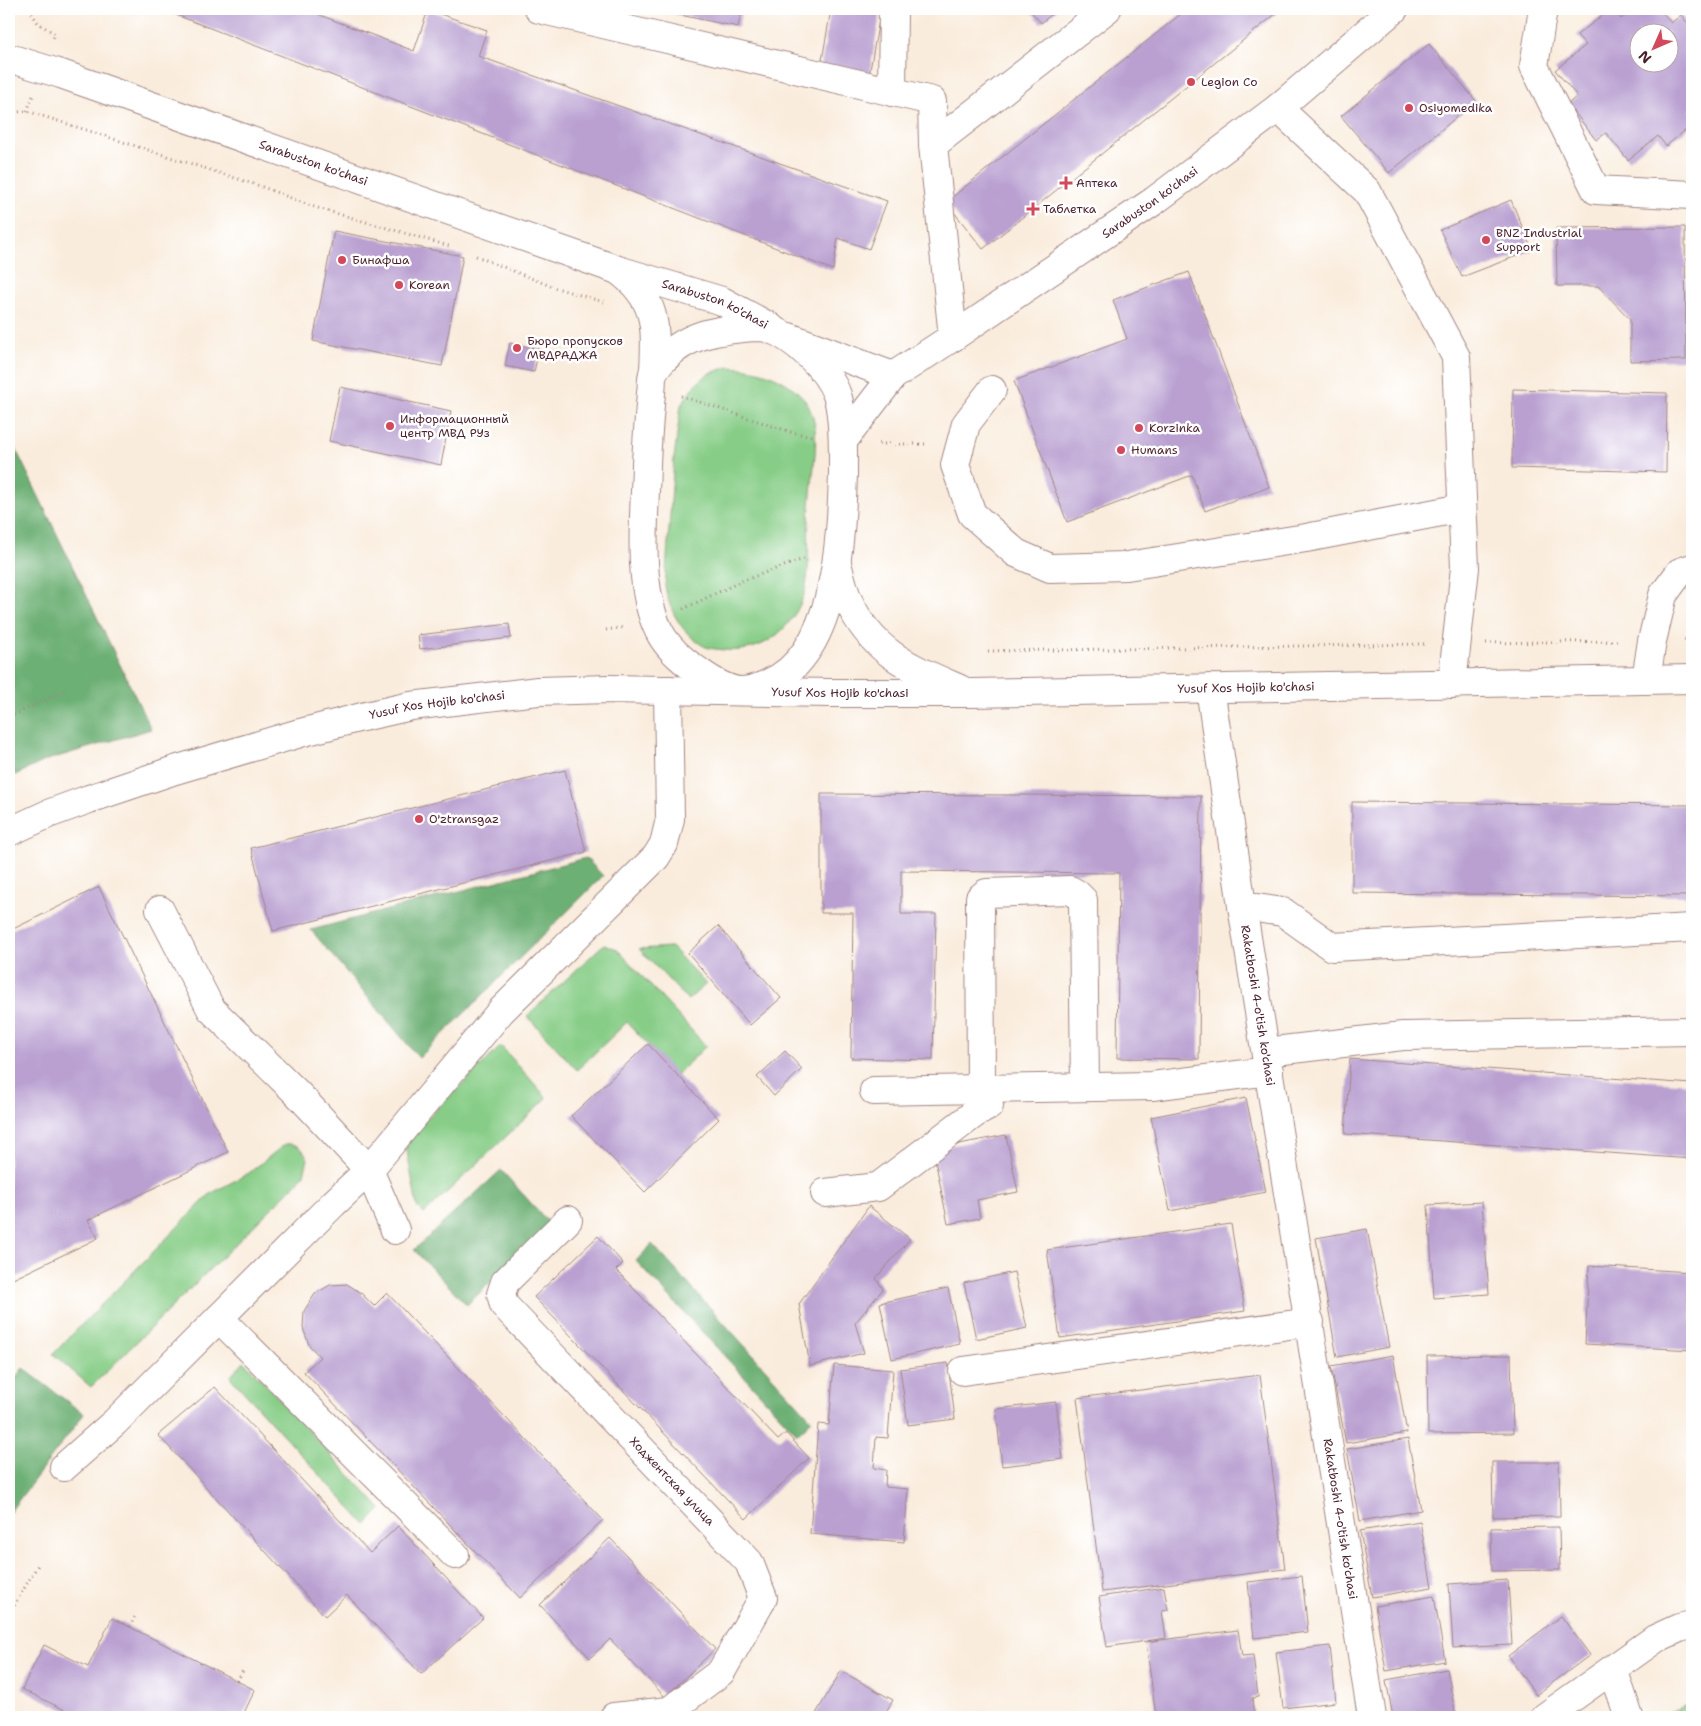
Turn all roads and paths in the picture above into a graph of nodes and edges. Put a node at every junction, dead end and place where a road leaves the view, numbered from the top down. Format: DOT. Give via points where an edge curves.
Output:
graph roads {
  1 [pos="29,9"];
  2 [pos="539,9"];
  3 [pos="893,9"];
  4 [pos="1107,9"];
  5 [pos="1394,9"];
  6 [pos="1543,9"];
  7 [pos="55,34"];
  8 [pos="9,58"];
  9 [pos="892,92"];
  10 [pos="1278,108"];
  11 [pos="9,113"];
  12 [pos="934,145"];
  13 [pos="1692,195"];
  14 [pos="454,248"];
  15 [pos="473,254"];
  16 [pos="618,270"];
  17 [pos="612,304"];
  18 [pos="783,335"];
  19 [pos="953,337"];
  20 [pos="893,376"];
  21 [pos="653,378"];
  22 [pos="992,390"];
  23 [pos="843,441"];
  24 [pos="961,444"];
  25 [pos="1462,508"];
  26 [pos="837,554"];
  27 [pos="1692,568"];
  28 [pos="656,622"];
  29 [pos="606,630"];
  30 [pos="1692,640"];
  31 [pos="1652,641"];
  32 [pos="1457,644"];
  33 [pos="988,651"];
  34 [pos="1692,679"];
  35 [pos="1646,680"];
  36 [pos="1452,684"];
  37 [pos="1210,688"];
  38 [pos="66,690"];
  39 [pos="668,690"];
  40 [pos="740,691"];
  41 [pos="971,693"];
  42 [pos="9,718"];
  43 [pos="9,832"];
  44 [pos="1242,906"];
  45 [pos="160,910"];
  46 [pos="1692,928"];
  47 [pos="1692,1031"];
  48 [pos="1268,1061"];
  49 [pos="1085,1087"];
  50 [pos="874,1091"];
  51 [pos="977,1102"];
  52 [pos="369,1170"];
  53 [pos="825,1192"];
  54 [pos="568,1220"];
  55 [pos="395,1230"];
  56 [pos="219,1318"];
  57 [pos="1310,1322"];
  58 [pos="963,1370"];
  59 [pos="64,1467"];
  60 [pos="455,1554"];
  61 [pos="38,1564"];
  62 [pos="9,1614"];
  63 [pos="136,1614"];
  64 [pos="1692,1625"];
  65 [pos="130,1627"];
  66 [pos="244,1669"];
  67 [pos="1613,1669"];
  68 [pos="237,1681"];
  69 [pos="614,1717"];
  70 [pos="1372,1717"];
  71 [pos="1545,1717"];
  72 [pos="1629,1717"];
  1 -- 7 [label="path" via="38,24"];
  2 -- 9 [label="main road"];
  3 -- 9 [label="main road"];
  4 -- 12 [label="main road"];
  5 -- 10 [label="main road, Sarabuston ko'chasi"];
  6 -- 13 [label="main road" via="1534,66 1596,190"];
  8 -- 16 [label="main road, Sarabuston ko'chasi"];
  9 -- 12 [label="main road" via="932,101"];
  10 -- 19 [label="main road, Sarabuston ko'chasi" via="1154,201"];
  10 -- 25 [label="main road" via="1367,191 1456,357"];
  11 -- 14 [label="path" via="28,111 260,186 311,206"];
  12 -- 19 [label="main road"];
  15 -- 17 [label="path" via="553,287"];
  16 -- 18 [label="main road, Sarabuston ko'chasi" via="722,301"];
  16 -- 21 [label="main road, Sarabuston ko'chasi" via="635,285 652,315 656,335"];
  18 -- 20 [label="main road, Sarabuston ko'chasi"];
  18 -- 21 [label="main road" via="765,327 753,327 690,338 678,345"];
  18 -- 23 [label="main road" via="820,367 837,394"];
  19 -- 20 [label="main road, Sarabuston ko'chasi"];
  20 -- 23 [label="main road, Sarabuston ko'chasi"];
  21 -- 23 [label="path" via="700,403 791,432"];
  21 -- 28 [label="main road, Sarabuston ko'chasi" via="647,435 644,556 648,600"];
  22 -- 24 [label="main road" via="966,424"];
  23 -- 24 [label="path" via="884,445"];
  23 -- 26 [label="main road" via="842,508"];
  24 -- 25 [label="main road" via="955,465 972,514 1016,553 1050,568 1127,566 1306,538"];
  25 -- 32 [label="main road" via="1465,568"];
  26 -- 28 [label="path" via="744,580"];
  26 -- 40 [label="main road" via="823,618 806,654 781,678"];
  26 -- 41 [label="main road" via="847,598 883,650 920,671"];
  27 -- 31 [label="main road" via="1680,572 1663,595"];
  28 -- 29 [label="path"];
  28 -- 40 [label="main road, Sarabuston ko'chasi" via="667,642 691,666 718,683"];
  30 -- 31 [label="path"];
  31 -- 32 [label="path"];
  31 -- 35 [label="main road"];
  32 -- 33 [label="path"];
  32 -- 36 [label="main road"];
  34 -- 35 [label="main road, Yusuf Xos Hojib ko'chasi"];
  35 -- 36 [label="main road, Yusuf Xos Hojib ko'chasi"];
  36 -- 37 [label="main road, Yusuf Xos Hojib ko'chasi"];
  37 -- 41 [label="main road, Yusuf Xos Hojib ko'chasi"];
  37 -- 44 [label="main road, Rakatboshi 4-o'tish ko'chasi"];
  38 -- 42 [label="path"];
  39 -- 40 [label="main road, Yusuf Xos Hojib ko'chasi"];
  39 -- 43 [label="main road, Yusuf Xos Hojib ko'chasi" via="538,691 411,706 300,733 175,770 90,799"];
  39 -- 52 [label="main road" via="670,819 664,844 656,858 501,1011"];
  40 -- 41 [label="main road, Yusuf Xos Hojib ko'chasi"];
  44 -- 46 [label="main road" via="1283,912 1332,947"];
  44 -- 48 [label="main road, Rakatboshi 4-o'tish ko'chasi"];
  45 -- 52 [label="main road" via="211,1010 297,1093"];
  47 -- 48 [label="main road" via="1403,1036"];
  48 -- 49 [label="main road" via="1152,1086"];
  48 -- 57 [label="main road, Rakatboshi 4-o'tish ko'chasi"];
  49 -- 51 [label="main road" via="1021,1088"];
  49 -- 51 [label="main road" via="1083,900 1070,890 986,893 980,898"];
  50 -- 51 [label="main road"];
  51 -- 53 [label="main road" via="878,1188"];
  52 -- 55 [label="main road"];
  52 -- 56 [label="main road"];
  54 -- 69 [label="main road, Ходжентская улица" via="505,1282 501,1294 504,1305 750,1562 763,1598 721,1672 669,1711"];
  56 -- 59 [label="main road" via="115,1422"];
  56 -- 60 [label="main road"];
  57 -- 58 [label="main road"];
  57 -- 70 [label="main road, Rakatboshi 4-o'tish ko'chasi"];
  61 -- 62 [label="path"];
  63 -- 65 [label="path"];
  64 -- 67 [label="main road" via="1655,1639"];
  66 -- 68 [label="path"];
  67 -- 71 [label="main road"];
  67 -- 72 [label="main road"];
}
